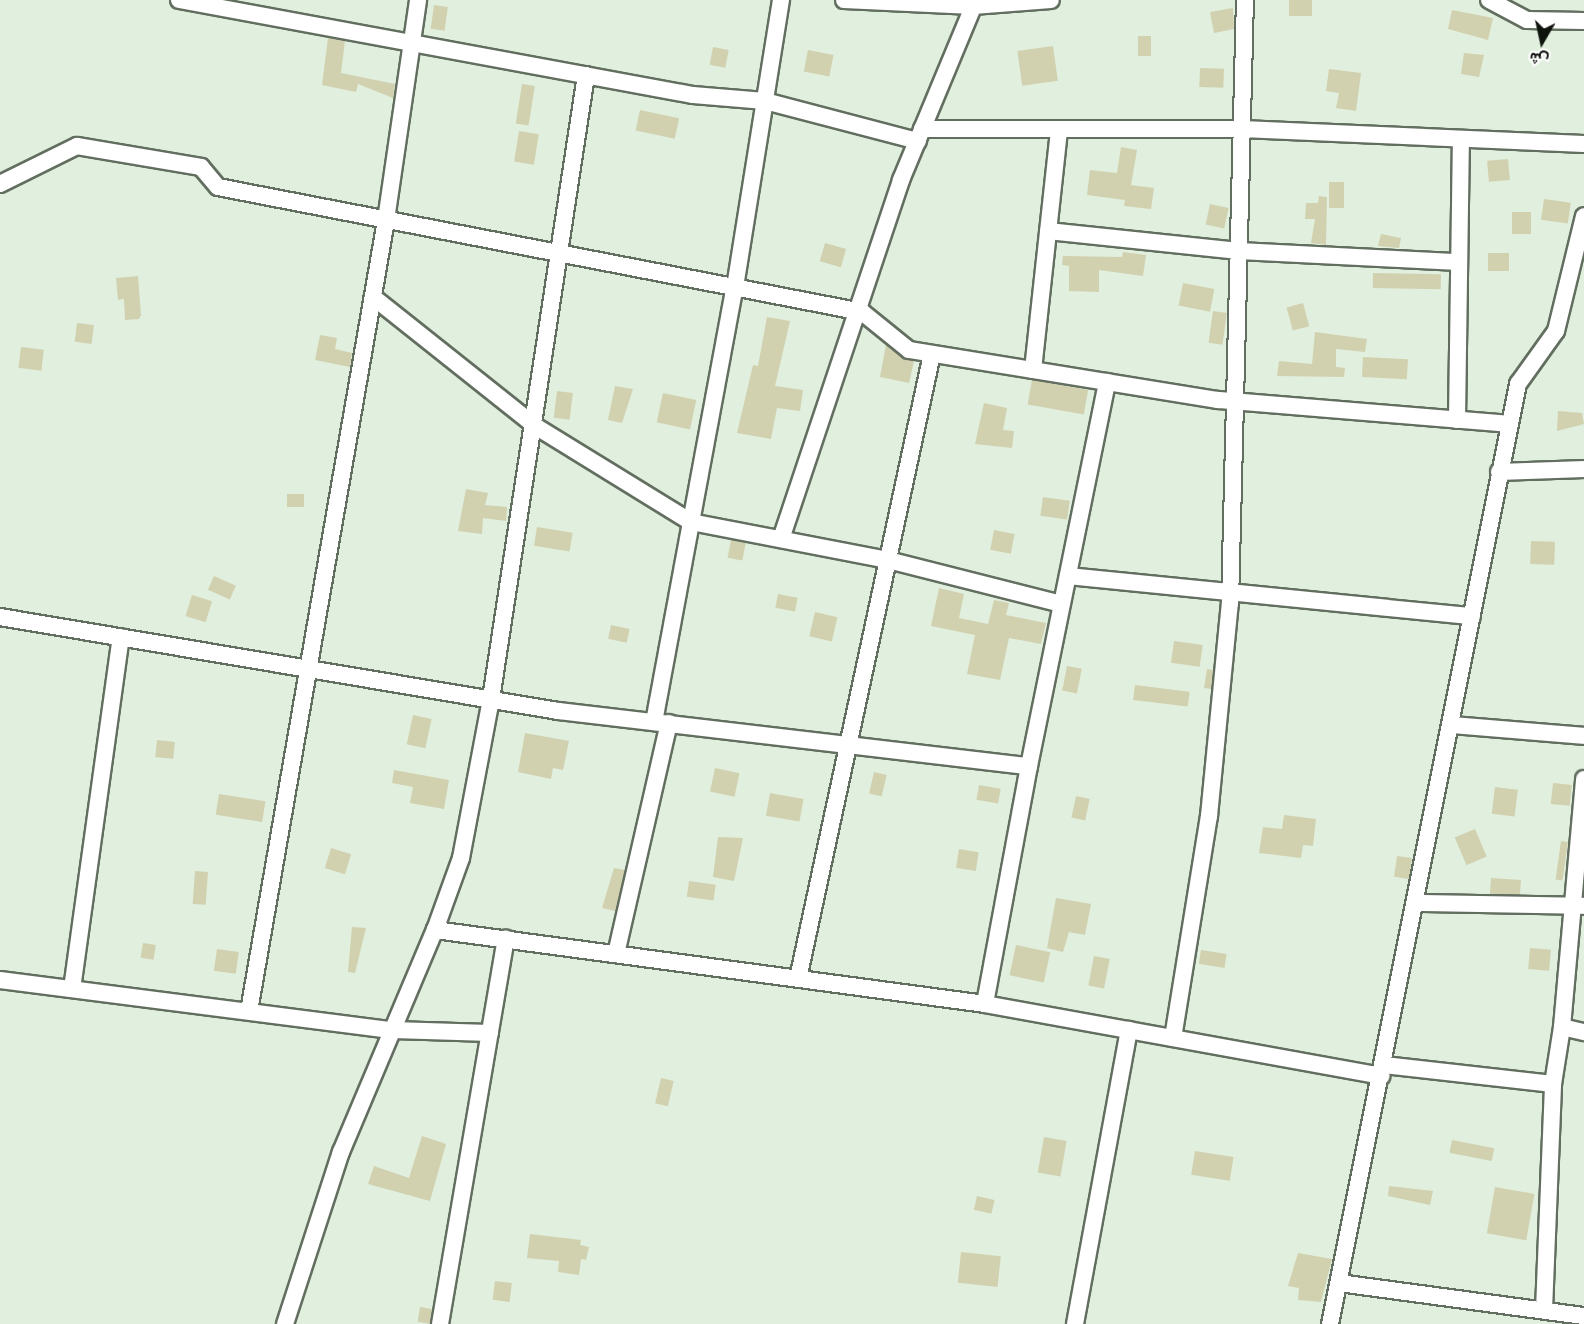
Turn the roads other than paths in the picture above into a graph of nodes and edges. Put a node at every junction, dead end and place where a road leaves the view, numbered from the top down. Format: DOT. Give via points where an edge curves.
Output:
graph roads {
  1 [pos="179,0"];
  2 [pos="418,0"];
  3 [pos="782,0"];
  4 [pos="844,0"];
  5 [pos="1052,0"];
  6 [pos="1245,0"];
  7 [pos="1489,0"];
  8 [pos="975,3"];
  9 [pos="1584,21"];
  10 [pos="411,43"];
  11 [pos="586,75"];
  12 [pos="765,101"];
  13 [pos="1059,129"];
  14 [pos="1242,129"];
  15 [pos="920,135"];
  16 [pos="1461,139"];
  17 [pos="1584,144"];
  18 [pos="0,184"];
  19 [pos="1584,216"];
  20 [pos="386,220"];
  21 [pos="1048,231"];
  22 [pos="1239,250"];
  23 [pos="560,254"];
  24 [pos="1459,262"];
  25 [pos="735,288"];
  26 [pos="373,297"];
  27 [pos="857,311"];
  28 [pos="932,354"];
  29 [pos="1033,370"];
  30 [pos="1107,382"];
  31 [pos="1234,401"];
  32 [pos="1457,420"];
  33 [pos="1509,424"];
  34 [pos="535,426"];
  35 [pos="1584,469"];
  36 [pos="1499,472"];
  37 [pos="691,522"];
  38 [pos="781,539"];
  39 [pos="888,560"];
  40 [pos="1068,576"];
  41 [pos="1231,592"];
  42 [pos="1062,604"];
  43 [pos="1472,616"];
  44 [pos="0,617"];
  45 [pos="121,637"];
  46 [pos="308,667"];
  47 [pos="490,699"];
  48 [pos="661,722"];
  49 [pos="1451,725"];
  50 [pos="1584,736"];
  51 [pos="848,745"];
  52 [pos="1029,766"];
  53 [pos="1584,779"];
  54 [pos="1417,903"];
  55 [pos="1578,906"];
  56 [pos="435,930"];
  57 [pos="506,939"];
  58 [pos="616,954"];
  59 [pos="798,979"];
  60 [pos="0,980"];
  61 [pos="72,989"];
  62 [pos="985,1004"];
  63 [pos="249,1011"];
  64 [pos="1562,1027"];
  65 [pos="393,1030"];
  66 [pos="1129,1030"];
  67 [pos="1584,1032"];
  68 [pos="490,1033"];
  69 [pos="1173,1038"];
  70 [pos="1383,1070"];
  71 [pos="1553,1084"];
  72 [pos="1339,1283"];
  73 [pos="1544,1310"];
  74 [pos="1584,1316"];
  75 [pos="285,1324"];
  76 [pos="440,1324"];
  77 [pos="1075,1324"];
  78 [pos="1330,1324"];
  1 -- 10 [label="street"];
  2 -- 10 [label="street"];
  3 -- 12 [label="street"];
  4 -- 8 [label="street"];
  5 -- 8 [label="street"];
  6 -- 14 [label="street"];
  7 -- 9 [label="street" via="1527,20"];
  8 -- 15 [label="street"];
  10 -- 11 [label="street"];
  10 -- 20 [label="street"];
  11 -- 12 [label="street" via="693,95"];
  11 -- 23 [label="street"];
  12 -- 15 [label="street"];
  12 -- 25 [label="street"];
  13 -- 14 [label="street"];
  13 -- 15 [label="street"];
  13 -- 21 [label="street"];
  14 -- 16 [label="street"];
  14 -- 22 [label="street"];
  15 -- 27 [label="street"];
  16 -- 17 [label="street"];
  16 -- 24 [label="street"];
  18 -- 20 [label="street" via="77,147 201,167 218,187"];
  19 -- 33 [label="street" via="1556,331 1518,384"];
  20 -- 23 [label="street"];
  20 -- 26 [label="street"];
  21 -- 22 [label="street"];
  21 -- 29 [label="street"];
  22 -- 24 [label="street"];
  22 -- 31 [label="street"];
  23 -- 25 [label="street"];
  23 -- 34 [label="street"];
  24 -- 32 [label="street"];
  25 -- 27 [label="street"];
  25 -- 37 [label="street"];
  26 -- 34 [label="street"];
  26 -- 46 [label="street"];
  27 -- 28 [label="street" via="909,350"];
  27 -- 38 [label="street"];
  28 -- 29 [label="street"];
  28 -- 39 [label="street"];
  29 -- 30 [label="street"];
  30 -- 31 [label="street"];
  30 -- 40 [label="street"];
  31 -- 32 [label="street"];
  31 -- 41 [label="street"];
  32 -- 33 [label="street"];
  33 -- 36 [label="street"];
  34 -- 37 [label="street"];
  34 -- 47 [label="street"];
  35 -- 36 [label="street"];
  36 -- 43 [label="street"];
  37 -- 38 [label="street"];
  37 -- 48 [label="street"];
  38 -- 39 [label="street"];
  39 -- 42 [label="street"];
  39 -- 51 [label="street"];
  40 -- 41 [label="street"];
  40 -- 42 [label="street"];
  41 -- 43 [label="street"];
  41 -- 69 [label="street" via="1209,816"];
  42 -- 52 [label="street"];
  43 -- 49 [label="street"];
  44 -- 45 [label="street"];
  45 -- 46 [label="street"];
  45 -- 61 [label="street"];
  46 -- 47 [label="street"];
  46 -- 63 [label="street"];
  47 -- 48 [label="street"];
  47 -- 56 [label="street" via="461,858"];
  48 -- 51 [label="street"];
  48 -- 58 [label="street"];
  49 -- 50 [label="street"];
  49 -- 54 [label="street"];
  51 -- 52 [label="street"];
  51 -- 59 [label="street"];
  52 -- 62 [label="street"];
  53 -- 55 [label="street"];
  54 -- 55 [label="street"];
  54 -- 70 [label="street"];
  55 -- 64 [label="street"];
  56 -- 57 [label="street"];
  56 -- 65 [label="street"];
  57 -- 58 [label="street"];
  57 -- 68 [label="street"];
  58 -- 59 [label="street"];
  59 -- 62 [label="street"];
  60 -- 61 [label="street"];
  61 -- 63 [label="street"];
  62 -- 66 [label="street"];
  63 -- 65 [label="street"];
  64 -- 67 [label="street"];
  64 -- 71 [label="street"];
  65 -- 68 [label="street"];
  65 -- 75 [label="street" via="341,1152"];
  66 -- 69 [label="street"];
  66 -- 77 [label="street"];
  68 -- 76 [label="street"];
  69 -- 70 [label="street"];
  70 -- 71 [label="street"];
  70 -- 72 [label="street"];
  71 -- 73 [label="street"];
  72 -- 73 [label="street"];
  72 -- 78 [label="street"];
  73 -- 74 [label="street"];
}
